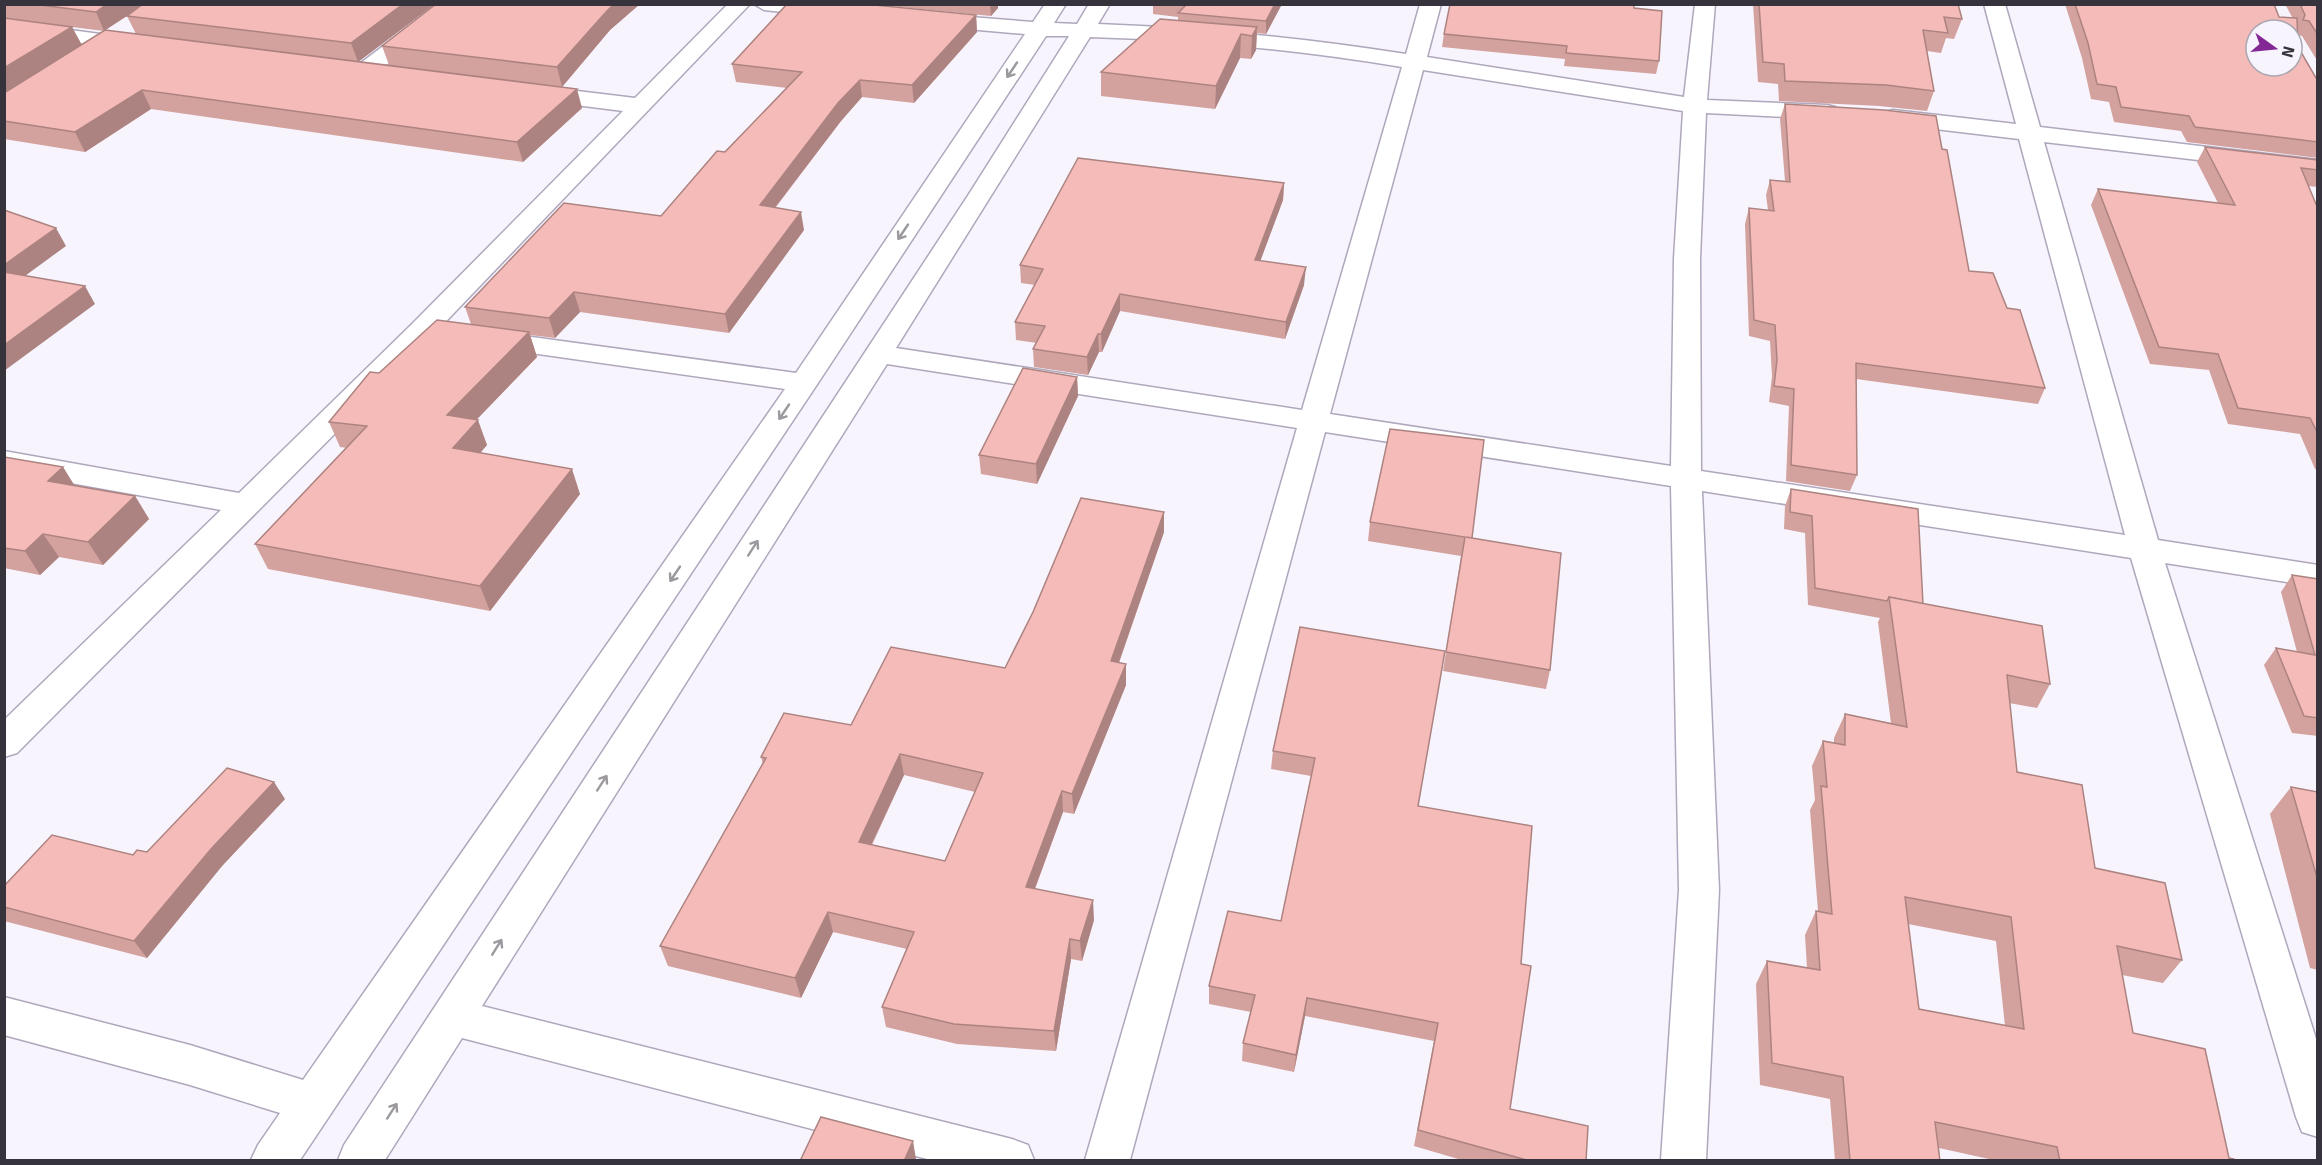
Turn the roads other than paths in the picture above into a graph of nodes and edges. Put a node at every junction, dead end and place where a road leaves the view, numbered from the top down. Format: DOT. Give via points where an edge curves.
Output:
graph roads {
  1 [pos="453,4"];
  2 [pos="740,4"];
  3 [pos="764,4"];
  4 [pos="1431,4"];
  5 [pos="1705,4"];
  6 [pos="1994,4"];
  7 [pos="851,13"];
  8 [pos="1048,16"];
  9 [pos="1092,17"];
  10 [pos="917,19"];
  11 [pos="136,23"];
  12 [pos="4,27"];
  13 [pos="108,41"];
  14 [pos="154,47"];
  15 [pos="80,59"];
  16 [pos="1414,62"];
  17 [pos="339,70"];
  18 [pos="362,73"];
  19 [pos="398,77"];
  20 [pos="515,91"];
  21 [pos="642,106"];
  22 [pos="1695,106"];
  23 [pos="1844,113"];
  24 [pos="1867,114"];
  25 [pos="2029,134"];
  26 [pos="2318,167"];
  27 [pos="422,330"];
  28 [pos="879,354"];
  29 [pos="804,383"];
  30 [pos="1315,423"];
  31 [pos="4,461"];
  32 [pos="1686,480"];
  33 [pos="244,504"];
  34 [pos="2145,551"];
  35 [pos="2318,576"];
  36 [pos="4,743"];
  37 [pos="4,1016"];
  38 [pos="452,1017"];
  39 [pos="313,1103"];
  40 [pos="2318,1117"];
  41 [pos="274,1161"];
  42 [pos="360,1161"];
  43 [pos="1012,1161"];
  44 [pos="1107,1161"];
  45 [pos="1683,1161"];
  1 -- 18 [label="street"];
  2 -- 21 [label="street"];
  3 -- 7 [label="street"];
  4 -- 16 [label="street"];
  5 -- 22 [label="street"];
  6 -- 25 [label="street"];
  8 -- 9 [label="street"];
  8 -- 10 [label="street"];
  8 -- 29 [label="street, one-way"];
  9 -- 16 [label="street"];
  9 -- 28 [label="street"];
  11 -- 13 [label="street"];
  12 -- 13 [label="street"];
  13 -- 14 [label="street"];
  13 -- 15 [label="street"];
  16 -- 22 [label="street"];
  16 -- 30 [label="street" via="1366,225"];
  17 -- 18 [label="street"];
  18 -- 19 [label="street"];
  20 -- 21 [label="street"];
  21 -- 27 [label="street"];
  22 -- 23 [label="street"];
  22 -- 32 [label="street" via="1687,259"];
  24 -- 25 [label="street"];
  25 -- 26 [label="street"];
  25 -- 34 [label="street"];
  27 -- 29 [label="street"];
  27 -- 33 [label="street"];
  28 -- 30 [label="street"];
  38 -- 28 [label="street, one-way"];
  29 -- 39 [label="street, one-way"];
  30 -- 32 [label="street"];
  30 -- 44 [label="street"];
  31 -- 33 [label="street"];
  32 -- 34 [label="street"];
  32 -- 45 [label="street" via="1699,890"];
  33 -- 36 [label="street"];
  34 -- 35 [label="street"];
  34 -- 40 [label="street"];
  37 -- 39 [label="street" via="190,1065"];
  42 -- 38 [label="street, one-way"];
  38 -- 43 [label="street"];
  39 -- 41 [label="street"];
}
